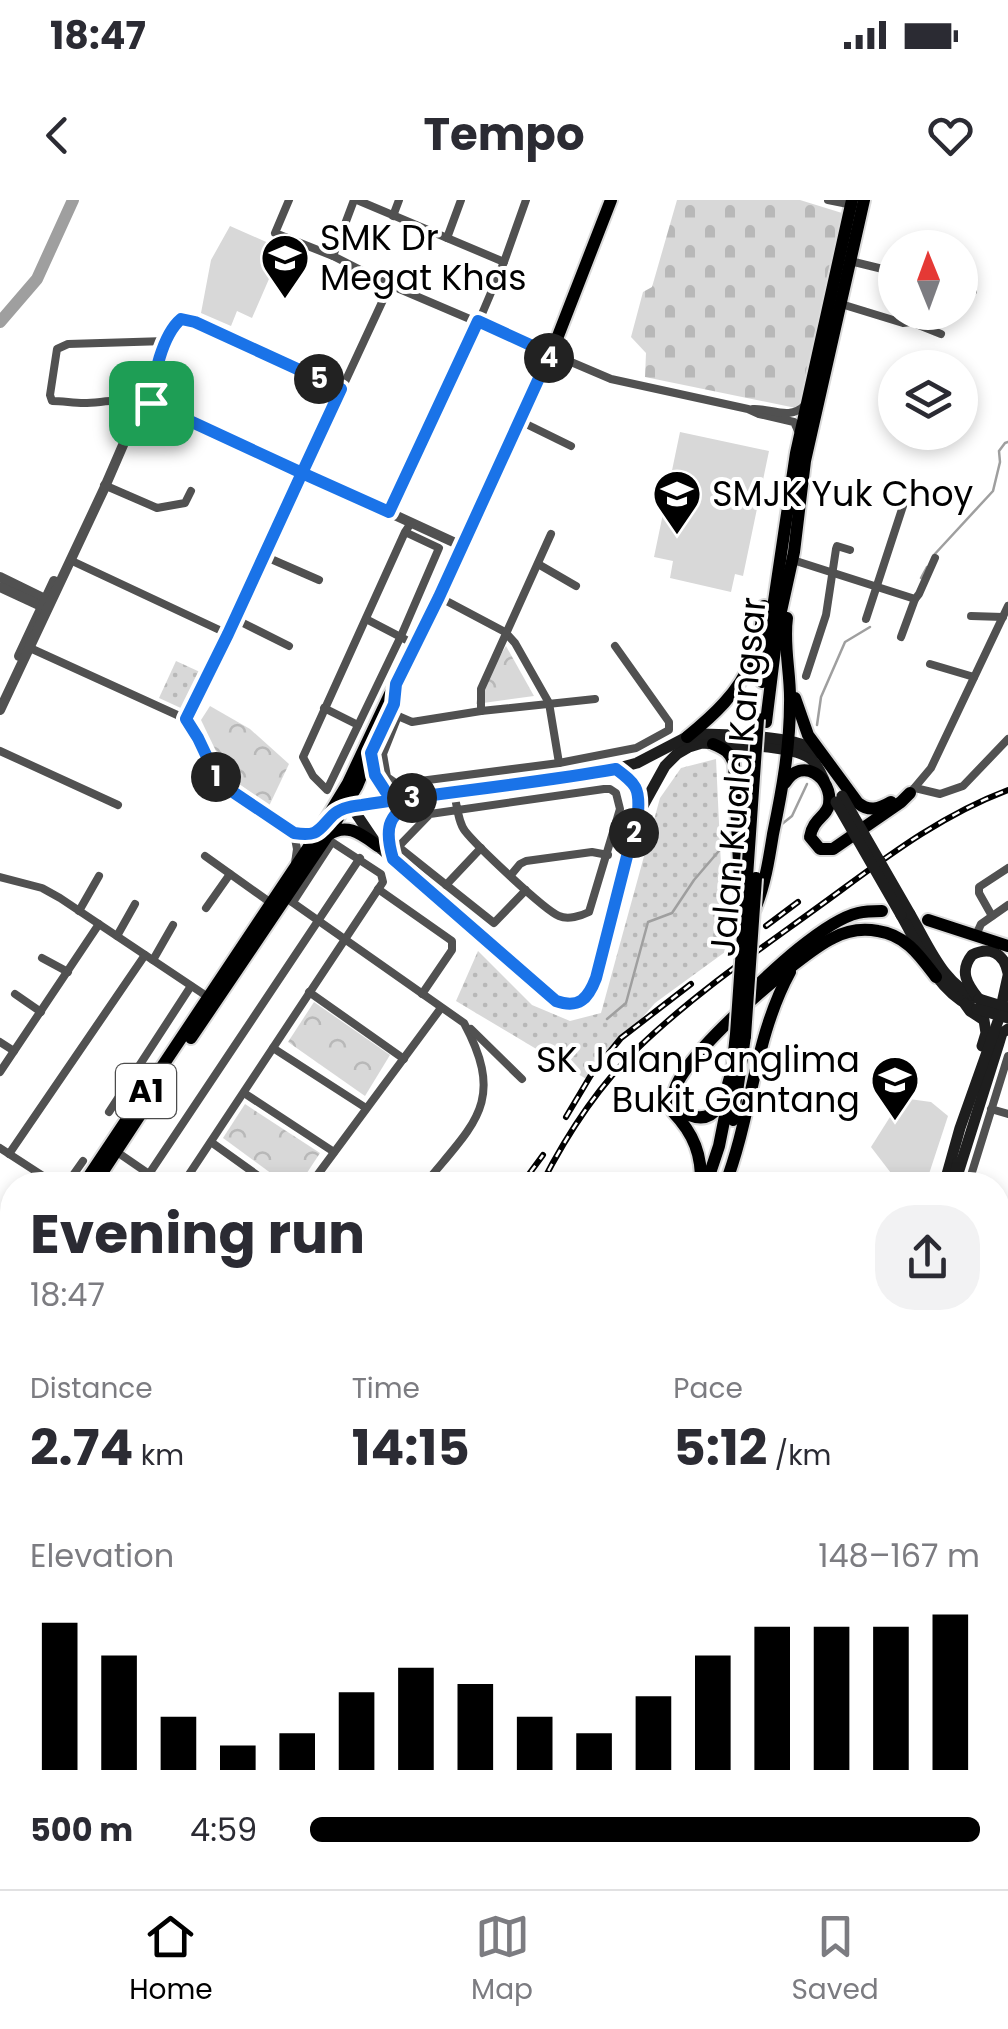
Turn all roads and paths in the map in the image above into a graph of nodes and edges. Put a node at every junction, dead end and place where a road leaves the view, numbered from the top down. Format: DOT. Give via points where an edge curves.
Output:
graph roads {
  1 [pos="289,200"];
  2 [pos="356,200"];
  3 [pos="399,200"];
  4 [pos="461,200"];
  5 [pos="526,200"];
  6 [pos="610,200"];
  7 [pos="832,200"];
  8 [pos="857,202"];
  9 [pos="394,216"];
  10 [pos="447,238"];
  11 [pos="333,256"];
  12 [pos="850,261"];
  13 [pos="504,262"];
  14 [pos="878,268"];
  15 [pos="390,285"];
  16 [pos="841,304"];
  17 [pos="478,321"];
  18 [pos="942,334"];
  19 [pos="166,340"];
  20 [pos="550,354"];
  21 [pos="341,389"];
  22 [pos="808,401"];
  23 [pos="146,405"];
  24 [pos="748,409"];
  25 [pos="520,421"];
  26 [pos="798,445"];
  27 [pos="571,446"];
  28 [pos="302,473"];
  29 [pos="104,485"];
  30 [pos="191,491"];
  31 [pos="789,495"];
  32 [pos="903,506"];
  33 [pos="389,512"];
  34 [pos="408,527"];
  35 [pos="552,534"];
  36 [pos="462,546"];
  37 [pos="850,550"];
  38 [pos="264,556"];
  39 [pos="795,556"];
  40 [pos="936,558"];
  41 [pos="70,560"];
  42 [pos="538,564"];
  43 [pos="831,572"];
  44 [pos="0,578"];
  45 [pos="320,580"];
  46 [pos="877,585"];
  47 [pos="576,586"];
  48 [pos="0,587"];
  49 [pos="439,597"];
  50 [pos="915,598"];
  51 [pos="45,602"];
  52 [pos="1008,606"];
  53 [pos="971,616"];
  54 [pos="1003,617"];
  55 [pos="866,618"];
  56 [pos="235,619"];
  57 [pos="366,619"];
  58 [pos="506,632"];
  59 [pos="228,634"];
  60 [pos="401,636"];
  61 [pos="902,637"];
  62 [pos="416,645"];
  63 [pos="289,646"];
  64 [pos="615,646"];
  65 [pos="26,647"];
  66 [pos="930,664"];
  67 [pos="789,676"];
  68 [pos="806,676"];
  69 [pos="974,677"];
  70 [pos="396,684"];
  71 [pos="595,699"];
  72 [pos="550,702"];
  73 [pos="324,708"];
  74 [pos="0,710"];
  75 [pos="396,710"];
  76 [pos="481,711"];
  77 [pos="186,719"];
  78 [pos="358,725"];
  79 [pos="687,737"];
  80 [pos="1008,739"];
  81 [pos="713,744"];
  82 [pos="787,745"];
  83 [pos="0,751"];
  84 [pos="818,751"];
  85 [pos="371,753"];
  86 [pos="560,762"];
  87 [pos="616,769"];
  88 [pos="507,770"];
  89 [pos="573,776"];
  90 [pos="348,783"];
  91 [pos="827,785"];
  92 [pos="510,786"];
  93 [pos="913,790"];
  94 [pos="782,791"];
  95 [pos="454,793"];
  96 [pos="576,793"];
  97 [pos="419,798"];
  98 [pos="403,799"];
  99 [pos="839,799"];
  100 [pos="118,805"];
  101 [pos="347,805"];
  102 [pos="458,808"];
  103 [pos="638,813"];
  104 [pos="294,833"];
  105 [pos="323,834"];
  106 [pos="378,846"];
  107 [pos="482,848"];
  108 [pos="397,854"];
  109 [pos="608,855"];
  110 [pos="205,856"];
  111 [pos="360,858"];
  112 [pos="294,868"];
  113 [pos="1008,868"];
  114 [pos="230,874"];
  115 [pos="511,875"];
  116 [pos="99,876"];
  117 [pos="0,877"];
  118 [pos="446,885"];
  119 [pos="378,889"];
  120 [pos="526,890"];
  121 [pos="281,902"];
  122 [pos="135,904"];
  123 [pos="1008,905"];
  124 [pos="206,908"];
  125 [pos="79,911"];
  126 [pos="302,911"];
  127 [pos="882,911"];
  128 [pos="906,915"];
  129 [pos="992,916"];
  130 [pos="748,920"];
  131 [pos="928,920"];
  132 [pos="317,921"];
  133 [pos="99,924"];
  134 [pos="174,924"];
  135 [pos="976,935"];
  136 [pos="117,936"];
  137 [pos="344,940"];
  138 [pos="1008,946"];
  139 [pos="149,957"];
  140 [pos="42,958"];
  141 [pos="242,962"];
  142 [pos="794,966"];
  143 [pos="68,972"];
  144 [pos="1008,974"];
  145 [pos="936,977"];
  146 [pos="190,986"];
  147 [pos="310,992"];
  148 [pos="15,994"];
  149 [pos="422,994"];
  150 [pos="208,996"];
  151 [pos="974,1004"];
  152 [pos="1008,1007"];
  153 [pos="441,1008"];
  154 [pos="41,1012"];
  155 [pos="1008,1018"];
  156 [pos="203,1021"];
  157 [pos="464,1023"];
  158 [pos="1008,1029"];
  159 [pos="740,1035"];
  160 [pos="0,1042"];
  161 [pos="273,1048"];
  162 [pos="14,1051"];
  163 [pos="1008,1056"];
  164 [pos="404,1059"];
  165 [pos="733,1066"];
  166 [pos="0,1072"];
  167 [pos="522,1080"];
  168 [pos="244,1092"];
  169 [pos="366,1108"];
  170 [pos="990,1108"];
  171 [pos="109,1112"];
  172 [pos="1008,1114"];
  173 [pos="960,1128"];
  174 [pos="210,1142"];
  175 [pos="0,1148"];
  176 [pos="117,1152"];
  177 [pos="334,1152"];
  178 [pos="10,1154"];
  179 [pos="83,1161"];
  180 [pos="37,1172"];
  181 [pos="75,1172"];
  182 [pos="92,1172"];
  183 [pos="103,1172"];
  184 [pos="146,1172"];
  185 [pos="150,1172"];
  186 [pos="190,1172"];
  187 [pos="253,1172"];
  188 [pos="319,1172"];
  189 [pos="434,1172"];
  190 [pos="702,1172"];
  191 [pos="707,1172"];
  192 [pos="719,1172"];
  193 [pos="729,1172"];
  194 [pos="948,1172"];
  195 [pos="957,1172"];
  196 [pos="958,1172"];
  197 [pos="972,1172"];
  1 -- 11 [label="street" via="275,233"];
  2 -- 9 [label="street"];
  2 -- 11 [label="street"];
  3 -- 9 [label="street"];
  4 -- 10 [label="street"];
  5 -- 13 [label="street"];
  6 -- 20 [label="main road"];
  7 -- 8 [label="street"];
  8 -- 12 [label="main road, Jalan Kuala Kangsar"];
  8 -- 22 [label="main road, Jalan Kuala Kangsar"];
  9 -- 10 [label="street"];
  10 -- 13 [label="street"];
  11 -- 15 [label="street"];
  12 -- 14 [label="street"];
  12 -- 16 [label="main road, Jalan Kuala Kangsar"];
  13 -- 17 [label="street"];
  15 -- 17 [label="street"];
  15 -- 21 [label="street"];
  16 -- 18 [label="street"];
  16 -- 39 [label="main road, Jalan Kuala Kangsar" via="806,461"];
  17 -- 20 [label="street"];
  17 -- 33 [label="street"];
  19 -- 21 [label="street" via="181,319 195,322"];
  19 -- 23 [label="street"];
  19 -- 23 [label="street" via="56,349 52,401"];
  20 -- 24 [label="street" via="611,379"];
  20 -- 25 [label="main road"];
  21 -- 28 [label="street"];
  22 -- 24 [label="street" via="788,414"];
  22 -- 26 [label="main road, Jalan Kuala Kangsar"];
  23 -- 28 [label="street"];
  23 -- 29 [label="street"];
  24 -- 26 [label="street" via="794,422"];
  25 -- 27 [label="street"];
  25 -- 36 [label="main road"];
  26 -- 31 [label="main road, Jalan Kuala Kangsar"];
  28 -- 33 [label="street"];
  28 -- 38 [label="street"];
  29 -- 30 [label="street" via="157,508 185,503"];
  29 -- 41 [label="street"];
  29 -- 51 [label="street"];
  31 -- 79 [label="main road" via="754,657 718,713"];
  31 -- 130 [label="main road, Jalan Kuala Kangsar, bridge" via="760,700"];
  32 -- 46 [label="street"];
  33 -- 34 [label="street"];
  34 -- 36 [label="street"];
  34 -- 57 [label="street"];
  34 -- 60 [label="street" via="439,548"];
  35 -- 42 [label="street"];
  36 -- 49 [label="main road"];
  37 -- 43 [label="street" via="837,546"];
  38 -- 45 [label="street"];
  38 -- 56 [label="street"];
  39 -- 43 [label="street"];
  39 -- 67 [label="main road" via="786,627"];
  39 -- 130 [label="main road, Jalan Kuala Kangsar, bridge" via="778,624"];
  40 -- 50 [label="street"];
  41 -- 51 [label="street"];
  41 -- 59 [label="street"];
  42 -- 47 [label="street"];
  42 -- 58 [label="street"];
  43 -- 46 [label="street"];
  43 -- 68 [label="street" via="826,615"];
  44 -- 51 [label="street"];
  46 -- 50 [label="street"];
  46 -- 55 [label="street"];
  48 -- 51 [label="street"];
  49 -- 58 [label="street"];
  49 -- 62 [label="main road"];
  50 -- 61 [label="street"];
  51 -- 65 [label="street"];
  52 -- 54 [label="street"];
  53 -- 54 [label="street"];
  54 -- 69 [label="street"];
  56 -- 59 [label="street"];
  56 -- 63 [label="street"];
  57 -- 60 [label="street"];
  57 -- 73 [label="street"];
  58 -- 72 [label="street"];
  58 -- 76 [label="street" via="480,692"];
  59 -- 77 [label="street"];
  60 -- 62 [label="street"];
  60 -- 78 [label="street"];
  62 -- 70 [label="main road"];
  64 -- 86 [label="street" via="669,730 636,748"];
  65 -- 74 [label="street"];
  65 -- 77 [label="street"];
  66 -- 69 [label="street"];
  67 -- 82 [label="main road"];
  67 -- 84 [label="main road"];
  69 -- 93 [label="street" via="931,768"];
  70 -- 75 [label="main road, A1"];
  70 -- 90 [label="main road, A1"];
  71 -- 72 [label="street"];
  72 -- 76 [label="street"];
  72 -- 86 [label="street"];
  73 -- 78 [label="street"];
  73 -- 78 [label="street" via="302,757 326,790"];
  75 -- 76 [label="street" via="412,722"];
  75 -- 85 [label="main road, A1"];
  75 -- 88 [label="street" via="383,754 387,777 397,784"];
  77 -- 104 [label="street" via="227,788"];
  79 -- 82 [label="main road"];
  79 -- 87 [label="main road"];
  80 -- 93 [label="street" via="963,786 940,794"];
  81 -- 82 [label="main road"];
  81 -- 103 [label="main road, Jalan Kuala Kangsar" via="677,754"];
  81 -- 130 [label="main road, bridge" via="734,764 738,871"];
  82 -- 84 [label="main road" via="804,743"];
  82 -- 91 [label="main road" via="812,760"];
  82 -- 94 [label="main road"];
  83 -- 100 [label="street"];
  84 -- 93 [label="main road" via="865,808"];
  84 -- 99 [label="main road"];
  85 -- 98 [label="main road" via="380,786"];
  85 -- 101 [label="main road, A1"];
  86 -- 88 [label="street"];
  87 -- 89 [label="main road"];
  87 -- 103 [label="main road" via="634,784"];
  88 -- 92 [label="street"];
  89 -- 92 [label="main road"];
  89 -- 96 [label="street"];
  90 -- 101 [label="main road"];
  90 -- 105 [label="main road, A1"];
  91 -- 93 [label="main road" via="829,804 810,837 826,850"];
  91 -- 94 [label="main road" via="803,769 792,773"];
  91 -- 99 [label="main road"];
  92 -- 95 [label="main road"];
  94 -- 130 [label="main road, bridge" via="762,893"];
  95 -- 97 [label="main road"];
  95 -- 102 [label="street"];
  96 -- 102 [label="street"];
  96 -- 109 [label="street" via="607,789 618,796"];
  97 -- 98 [label="main road"];
  97 -- 108 [label="main road" via="393,817 388,834"];
  98 -- 101 [label="main road"];
  99 -- 128 [label="main road, bridge"];
  101 -- 105 [label="main road, A1"];
  101 -- 106 [label="main road"];
  102 -- 107 [label="street" via="462,828"];
  102 -- 108 [label="street" via="427,815"];
  103 -- 108 [label="main road, Jalan Kuala Kangsar" via="596,978 590,996 576,1004 556,1001"];
  104 -- 105 [label="street"];
  104 -- 112 [label="street"];
  105 -- 106 [label="main road" via="349,829"];
  105 -- 112 [label="main road, A1"];
  105 -- 121 [label="main road, A1"];
  106 -- 108 [label="main road"];
  107 -- 115 [label="street"];
  107 -- 118 [label="street"];
  108 -- 118 [label="street"];
  109 -- 115 [label="street" via="526,862"];
  109 -- 120 [label="street" via="585,915 560,916"];
  110 -- 114 [label="street"];
  111 -- 119 [label="street" via="382,874"];
  111 -- 121 [label="street" via="332,842"];
  111 -- 132 [label="street"];
  112 -- 121 [label="main road, A1"];
  113 -- 129 [label="street" via="978,887"];
  114 -- 121 [label="street"];
  114 -- 124 [label="street"];
  115 -- 120 [label="street"];
  116 -- 125 [label="street"];
  117 -- 125 [label="street" via="42,888"];
  118 -- 120 [label="street" via="494,923"];
  119 -- 137 [label="street"];
  119 -- 149 [label="street" via="452,941"];
  121 -- 126 [label="street"];
  121 -- 126 [label="street"];
  121 -- 141 [label="main road, A1"];
  121 -- 150 [label="main road, A1"];
  122 -- 136 [label="street"];
  123 -- 129 [label="street"];
  125 -- 133 [label="street"];
  126 -- 132 [label="street"];
  127 -- 190 [label="main road" via="857,913 811,940 703,1036 672,1076 667,1100 696,1144"];
  128 -- 145 [label="main road"];
  128 -- 151 [label="main road"];
  129 -- 135 [label="street"];
  130 -- 159 [label="main road, Jalan Kuala Kangsar, bridge"];
  131 -- 135 [label="main road"];
  132 -- 137 [label="street"];
  132 -- 185 [label="street"];
  133 -- 136 [label="street"];
  133 -- 143 [label="street"];
  134 -- 139 [label="street"];
  135 -- 138 [label="main road"];
  136 -- 139 [label="street"];
  137 -- 147 [label="street"];
  137 -- 149 [label="street"];
  139 -- 146 [label="street"];
  139 -- 178 [label="street"];
  140 -- 143 [label="street"];
  141 -- 150 [label="main road" via="220,992"];
  141 -- 156 [label="main road, A1"];
  142 -- 145 [label="main road" via="830,939 876,930 912,946"];
  142 -- 165 [label="main road" via="716,1033 674,1088 675,1104 696,1117 714,1112 722,1106"];
  142 -- 193 [label="main road" via="766,1025"];
  143 -- 154 [label="street"];
  144 -- 151 [label="main road" via="998,953 972,955 965,966"];
  144 -- 173 [label="main road"];
  145 -- 151 [label="main road" via="947,991"];
  146 -- 150 [label="street"];
  146 -- 171 [label="street"];
  147 -- 161 [label="street"];
  147 -- 164 [label="street"];
  148 -- 154 [label="street"];
  149 -- 153 [label="street"];
  150 -- 156 [label="main road"];
  150 -- 182 [label="main road, A1"];
  151 -- 152 [label="main road, bridge"];
  151 -- 155 [label="main road, bridge"];
  151 -- 173 [label="main road" via="970,1012 984,1020 986,1033"];
  152 -- 195 [label="main road"];
  153 -- 157 [label="street"];
  153 -- 164 [label="street"];
  154 -- 162 [label="street"];
  156 -- 176 [label="main road, A1"];
  157 -- 167 [label="street"];
  157 -- 189 [label="street" via="483,1066 482,1102"];
  158 -- 196 [label="main road"];
  159 -- 165 [label="main road, Jalan Kuala Kangsar"];
  159 -- 192 [label="main road, Jalan Kuala Kangsar" via="738,1098"];
  160 -- 162 [label="street"];
  161 -- 168 [label="street"];
  161 -- 169 [label="street"];
  162 -- 166 [label="street"];
  163 -- 170 [label="street"];
  164 -- 169 [label="street"];
  165 -- 191 [label="main road, Jalan Kuala Kangsar"];
  168 -- 174 [label="street"];
  168 -- 177 [label="street"];
  169 -- 177 [label="street"];
  170 -- 172 [label="street"];
  170 -- 197 [label="street"];
  173 -- 194 [label="main road"];
  174 -- 186 [label="street"];
  174 -- 187 [label="street"];
  175 -- 178 [label="street"];
  176 -- 183 [label="main road, A1"];
  176 -- 184 [label="street"];
  177 -- 188 [label="street"];
  178 -- 180 [label="street"];
  179 -- 181 [label="street"];
}
